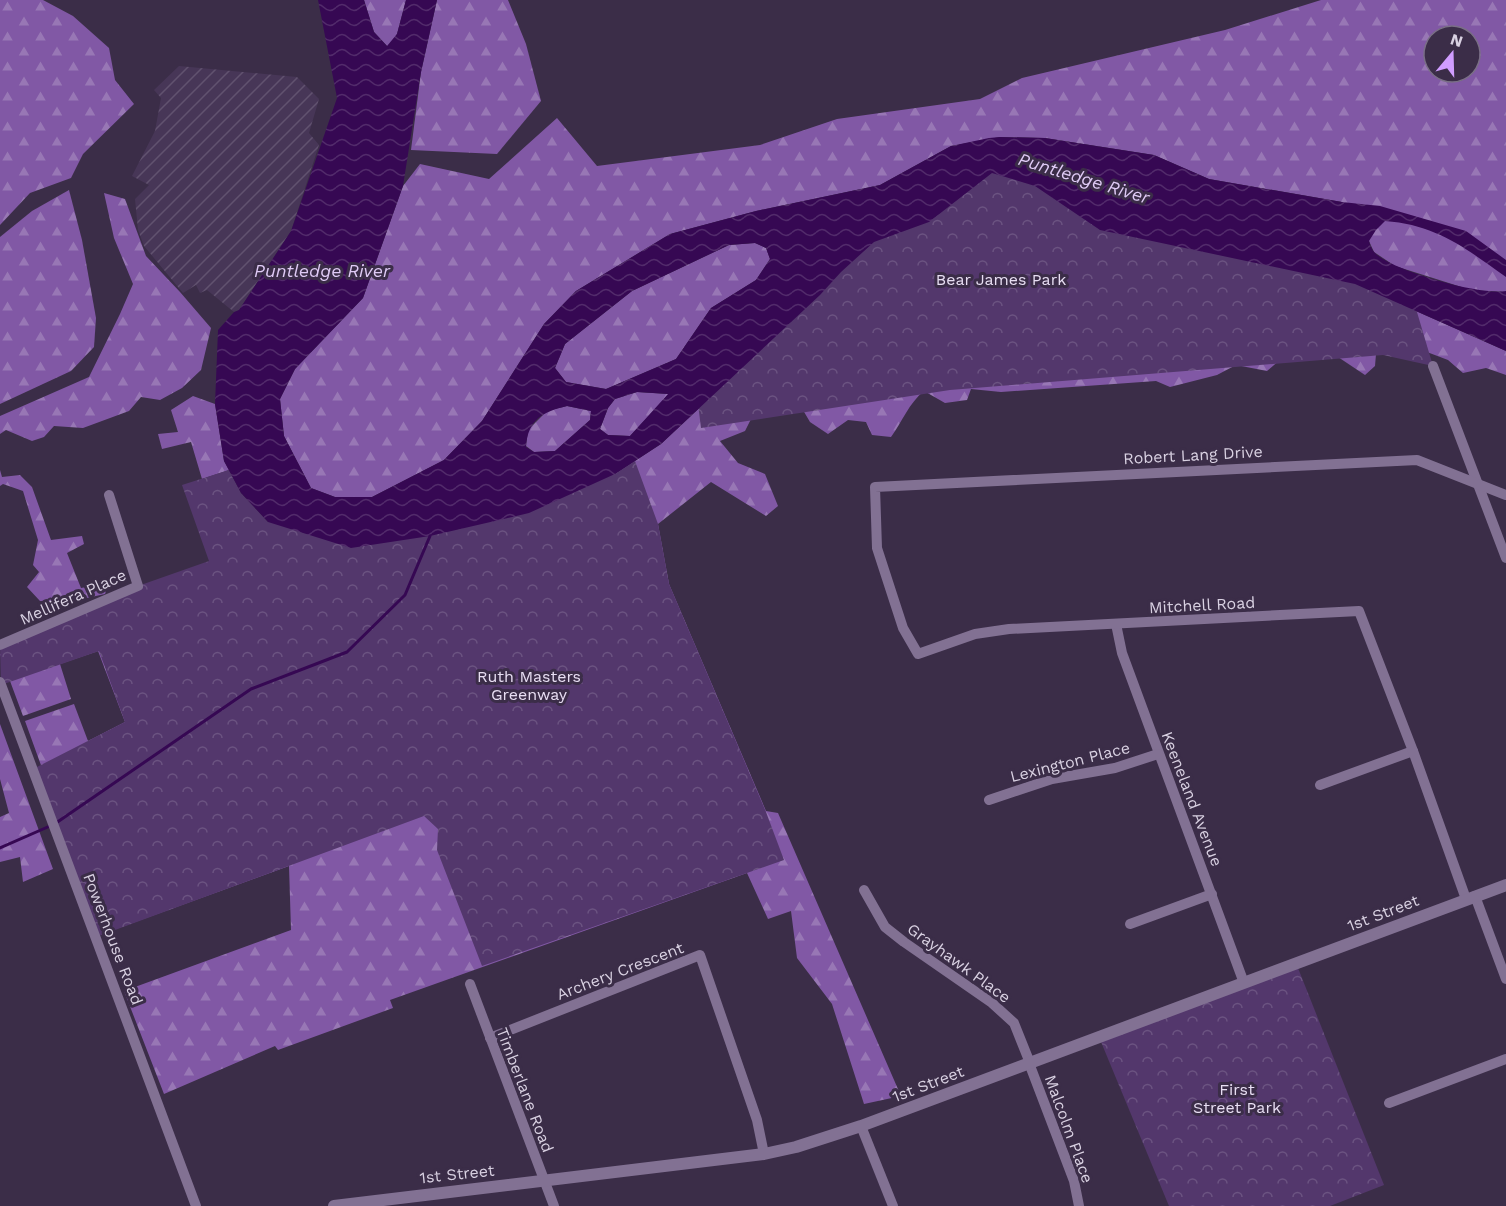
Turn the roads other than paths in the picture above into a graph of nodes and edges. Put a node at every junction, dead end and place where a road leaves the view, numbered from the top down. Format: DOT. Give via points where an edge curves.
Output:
graph roads {
  1 [pos="1433,366"];
  2 [pos="1478,485"];
  3 [pos="874,487"];
  4 [pos="109,495"];
  5 [pos="1506,495"];
  6 [pos="1506,558"];
  7 [pos="1116,624"];
  8 [pos="0,645"];
  9 [pos="0,682"];
  10 [pos="1413,751"];
  11 [pos="1158,754"];
  12 [pos="1320,785"];
  13 [pos="989,800"];
  14 [pos="1506,885"];
  15 [pos="864,890"];
  16 [pos="1212,894"];
  17 [pos="1471,898"];
  18 [pos="1130,924"];
  19 [pos="1506,979"];
  20 [pos="1244,983"];
  21 [pos="470,984"];
  22 [pos="490,1038"];
  23 [pos="1506,1059"];
  24 [pos="1029,1063"];
  25 [pos="1389,1103"];
  26 [pos="861,1126"];
  27 [pos="764,1154"];
  28 [pos="543,1181"];
  29 [pos="196,1206"];
  30 [pos="334,1206"];
  31 [pos="554,1206"];
  32 [pos="892,1206"];
  33 [pos="1079,1206"];
  1 -- 2 [label="street"];
  2 -- 3 [label="street, Robert Lang Drive" via="1417,460"];
  2 -- 5 [label="street, Robert Lang Drive"];
  2 -- 6 [label="street"];
  3 -- 7 [label="street, Mitchell Road" via="877,548 903,628 918,654 975,634"];
  4 -- 8 [label="street, Mellifera Place" via="138,586"];
  7 -- 10 [label="street, Mitchell Road" via="1359,611"];
  7 -- 11 [label="street, Keeneland Avenue" via="1122,653"];
  9 -- 29 [label="street, Powerhouse Road"];
  10 -- 12 [label="street"];
  10 -- 17 [label="street, Mitchell Road"];
  11 -- 13 [label="street, Lexington Place" via="1115,768 1052,779"];
  11 -- 16 [label="street, Keeneland Avenue"];
  14 -- 17 [label="street, 1st Street"];
  15 -- 24 [label="street, Grayhawk Place" via="885,927 1014,1023"];
  16 -- 18 [label="street"];
  16 -- 20 [label="street, Keeneland Avenue"];
  17 -- 19 [label="street, Mitchell Road"];
  17 -- 20 [label="street, 1st Street"];
  20 -- 24 [label="street, 1st Street"];
  21 -- 22 [label="street, Timberlane Road"];
  22 -- 27 [label="street, Archery Crescent" via="700,955 757,1120"];
  22 -- 28 [label="street, Timberlane Road"];
  23 -- 25 [label="street"];
  24 -- 26 [label="street, 1st Street"];
  24 -- 33 [label="street, Malcolm Place" via="1074,1181"];
  26 -- 27 [label="street, 1st Street" via="796,1148"];
  26 -- 32 [label="street"];
  27 -- 28 [label="street, 1st Street"];
  28 -- 30 [label="street, 1st Street"];
  28 -- 31 [label="street, Timberlane Road"];
}
